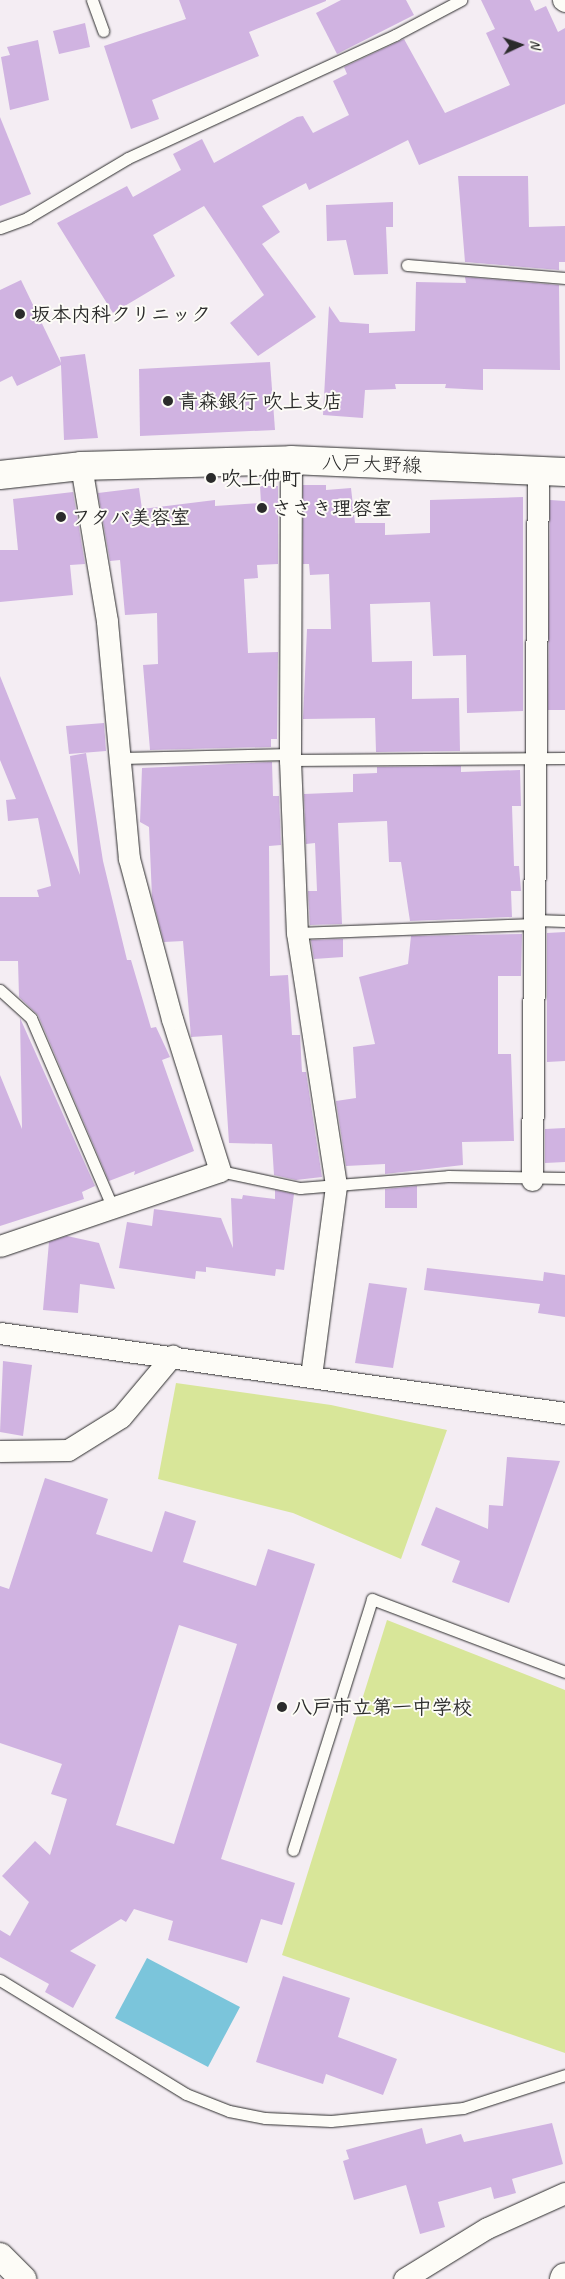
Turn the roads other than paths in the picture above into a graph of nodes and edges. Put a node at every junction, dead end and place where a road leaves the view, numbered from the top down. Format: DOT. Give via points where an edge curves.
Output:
graph roads {
  1 [pos="92,0"];
  2 [pos="461,0"];
  3 [pos="103,31"];
  4 [pos="0,228"];
  5 [pos="407,265"];
  6 [pos="565,278"];
  7 [pos="291,460"];
  8 [pos="81,466"];
  9 [pos="538,471"];
  10 [pos="565,472"];
  11 [pos="0,475"];
  12 [pos="290,757"];
  13 [pos="537,757"];
  14 [pos="122,758"];
  15 [pos="565,758"];
  16 [pos="565,921"];
  17 [pos="534,922"];
  18 [pos="297,933"];
  19 [pos="0,990"];
  20 [pos="220,1171"];
  21 [pos="565,1178"];
  22 [pos="532,1180"];
  23 [pos="336,1186"];
  24 [pos="113,1208"];
  25 [pos="0,1246"];
  26 [pos="0,1333"];
  27 [pos="172,1356"];
  28 [pos="311,1375"];
  29 [pos="565,1413"];
  30 [pos="0,1452"];
  31 [pos="565,1672"];
  32 [pos="293,1850"];
  33 [pos="0,1980"];
  34 [pos="565,2075"];
  35 [pos="565,2193"];
  36 [pos="0,2256"];
  37 [pos="23,2279"];
  38 [pos="404,2279"];
  1 -- 3 [label="lane"];
  2 -- 4 [label="lane" via="395,35 128,158 27,218"];
  5 -- 6 [label="lane"];
  7 -- 8 [label="main road, 八戸大野線"];
  7 -- 9 [label="main road, 八戸大野線"];
  7 -- 12 [label="street"];
  8 -- 11 [label="main road, 八戸大野線"];
  8 -- 14 [label="street" via="107,621"];
  9 -- 10 [label="main road, 八戸大野線"];
  9 -- 13 [label="street"];
  12 -- 13 [label="lane"];
  12 -- 14 [label="lane"];
  12 -- 18 [label="street"];
  13 -- 15 [label="lane"];
  13 -- 17 [label="street"];
  14 -- 20 [label="street" via="130,859 172,1019"];
  16 -- 17 [label="lane"];
  17 -- 18 [label="lane"];
  17 -- 22 [label="street"];
  18 -- 23 [label="street"];
  19 -- 24 [label="lane" via="31,1018"];
  20 -- 23 [label="lane" via="300,1188"];
  20 -- 24 [label="street"];
  21 -- 22 [label="lane"];
  22 -- 23 [label="lane" via="448,1176"];
  23 -- 28 [label="street"];
  24 -- 25 [label="street"];
  26 -- 27 [label="street"];
  27 -- 28 [label="street"];
  27 -- 30 [label="street" via="121,1417 68,1450"];
  28 -- 29 [label="street"];
  31 -- 32 [label="lane" via="372,1599"];
  33 -- 34 [label="lane" via="186,2094 229,2111 266,2118 331,2121 463,2108"];
  35 -- 38 [label="street" via="487,2228"];
  36 -- 37 [label="street"];
}
